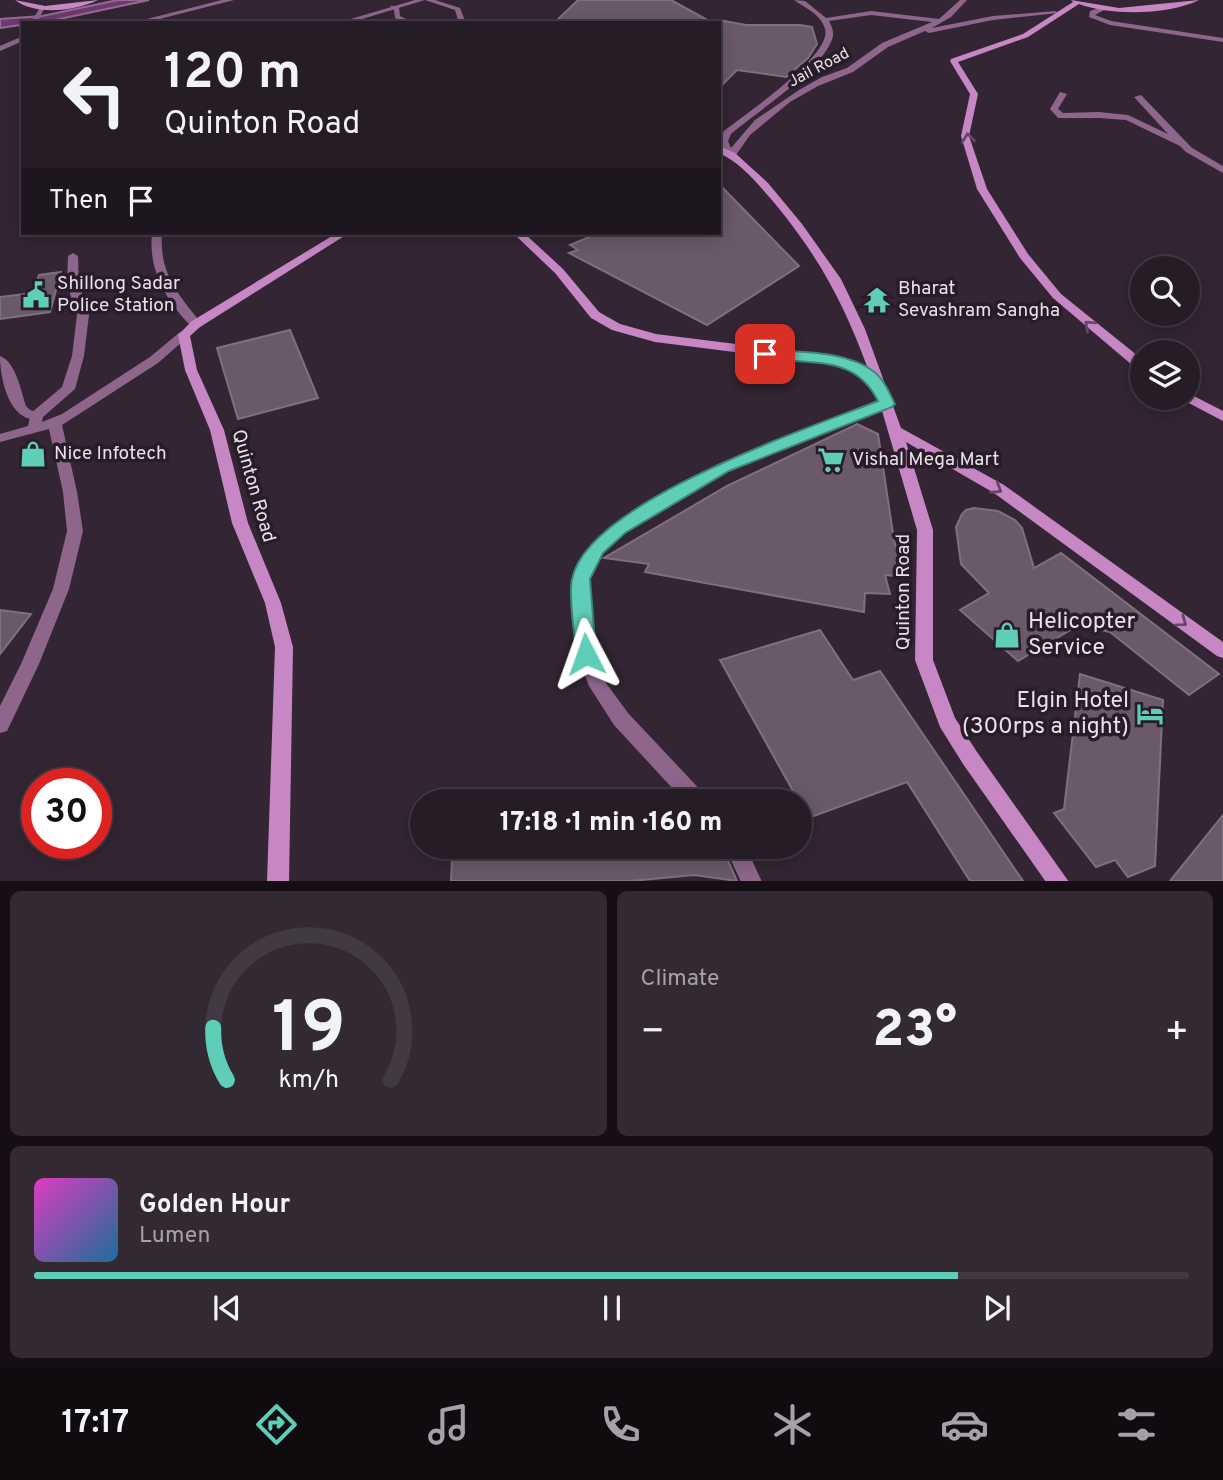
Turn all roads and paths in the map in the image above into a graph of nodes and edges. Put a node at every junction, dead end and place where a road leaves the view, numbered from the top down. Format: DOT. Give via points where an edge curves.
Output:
graph roads {
  1 [pos="18,0"];
  2 [pos="95,0"];
  3 [pos="231,0"];
  4 [pos="422,0"];
  5 [pos="428,0"];
  6 [pos="797,0"];
  7 [pos="964,0"];
  8 [pos="1196,0"];
  9 [pos="1076,1"];
  10 [pos="392,6"];
  11 [pos="42,7"];
  12 [pos="1102,9"];
  13 [pos="1055,13"];
  14 [pos="35,19"];
  15 [pos="824,20"];
  16 [pos="142,21"];
  17 [pos="346,21"];
  18 [pos="407,21"];
  19 [pos="462,21"];
  20 [pos="939,21"];
  21 [pos="914,34"];
  22 [pos="21,39"];
  23 [pos="1223,40"];
  24 [pos="2,47"];
  25 [pos="21,51"];
  26 [pos="0,54"];
  27 [pos="1063,94"];
  28 [pos="1138,97"];
  29 [pos="1183,144"];
  30 [pos="727,151"];
  31 [pos="1223,170"];
  32 [pos="157,235"];
  33 [pos="340,235"];
  34 [pos="521,235"];
  35 [pos="73,256"];
  36 [pos="190,330"];
  37 [pos="1130,356"];
  38 [pos="0,360"];
  39 [pos="886,402"];
  40 [pos="1200,404"];
  41 [pos="1223,417"];
  42 [pos="36,422"];
  43 [pos="55,423"];
  44 [pos="896,431"];
  45 [pos="0,438"];
  46 [pos="1223,651"];
  47 [pos="0,725"];
  48 [pos="687,789"];
  49 [pos="741,859"];
  50 [pos="278,881"];
  51 [pos="752,881"];
  52 [pos="1059,881"];
  1 -- 11 [label="street"];
  2 -- 11 [label="street"];
  3 -- 16 [label="street"];
  4 -- 10 [label="street"];
  5 -- 19 [label="street" via="458,9"];
  6 -- 15 [label="street"];
  7 -- 20 [label="street, Jail Road"];
  8 -- 12 [label="street"];
  9 -- 12 [label="street"];
  9 -- 13 [label="street"];
  10 -- 17 [label="street"];
  10 -- 18 [label="street" via="397,17"];
  11 -- 14 [label="street"];
  12 -- 23 [label="street" via="1091,16"];
  13 -- 21 [label="street" via="993,18"];
  37 -- 13 [label="street, one-way" via="1057,296 1024,257 982,189 965,136 974,94 954,61 1019,39"];
  15 -- 20 [label="street" via="872,13"];
  15 -- 30 [label="street" via="830,35 823,52 727,133 723,141"];
  20 -- 21 [label="street, Jail Road"];
  21 -- 30 [label="street, Jail Road" via="872,52 853,69 824,79 780,106"];
  22 -- 24 [label="street"];
  25 -- 26 [label="street"];
  27 -- 29 [label="street" via="1054,109 1061,116 1128,118"];
  28 -- 29 [label="street"];
  29 -- 31 [label="street"];
  30 -- 39 [label="street" via="789,214 835,280"];
  32 -- 36 [label="street" via="154,251 159,266"];
  33 -- 36 [label="street"];
  34 -- 39 [label="street, Quinton Road" via="595,315 616,327 654,338 841,363 868,374"];
  35 -- 42 [label="street" via="73,284 82,306 78,356 68,389"];
  36 -- 43 [label="street" via="154,360"];
  36 -- 50 [label="street, Quinton Road" via="191,369 217,430 240,523 273,603 284,647"];
  38 -- 42 [label="street" via="20,408"];
  39 -- 44 [label="street, Quinton Road"];
  39 -- 48 [label="street" via="723,467 619,528 595,549 581,579 586,654 598,686 621,719"];
  40 -- 41 [label="street"];
  42 -- 43 [label="street"];
  42 -- 45 [label="street"];
  43 -- 47 [label="street" via="75,531 61,589"];
  44 -- 46 [label="street, one-way" via="999,489"];
  44 -- 52 [label="street, Quinton Road" via="925,530 924,660 947,721"];
  49 -- 51 [label="street"];
}
